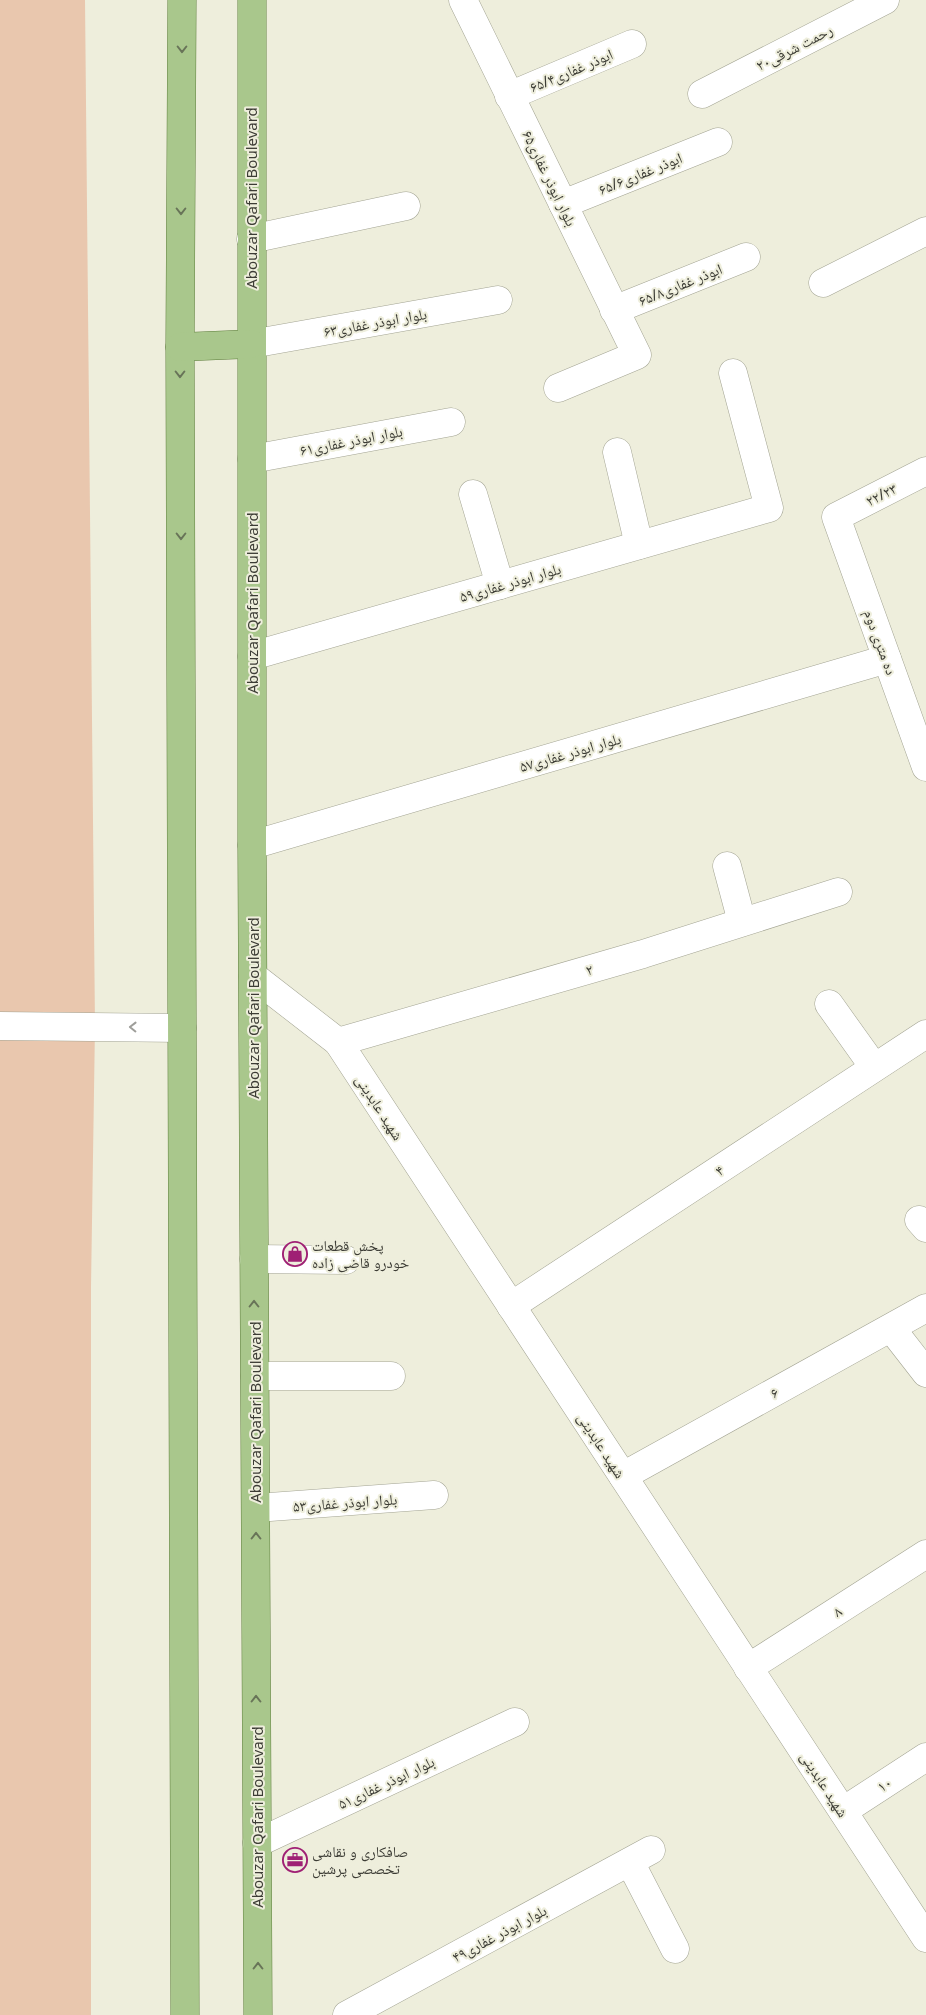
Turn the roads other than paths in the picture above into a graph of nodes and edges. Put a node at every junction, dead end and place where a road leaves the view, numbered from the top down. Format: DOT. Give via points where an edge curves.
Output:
graph roads {
  1 [pos="182,0"];
  2 [pos="252,0"];
  3 [pos="462,0"];
  4 [pos="885,0"];
  5 [pos="632,44"];
  6 [pos="702,94"];
  7 [pos="510,96"];
  8 [pos="718,142"];
  9 [pos="562,204"];
  10 [pos="406,206"];
  11 [pos="926,231"];
  12 [pos="252,240"];
  13 [pos="746,257"];
  14 [pos="824,283"];
  15 [pos="498,300"];
  16 [pos="614,310"];
  17 [pos="251,344"];
  18 [pos="180,347"];
  19 [pos="734,373"];
  20 [pos="558,388"];
  21 [pos="451,422"];
  22 [pos="618,452"];
  23 [pos="252,459"];
  24 [pos="926,471"];
  25 [pos="473,494"];
  26 [pos="836,517"];
  27 [pos="639,545"];
  28 [pos="500,585"];
  29 [pos="252,656"];
  30 [pos="887,659"];
  31 [pos="916,707"];
  32 [pos="926,767"];
  33 [pos="252,845"];
  34 [pos="727,866"];
  35 [pos="838,892"];
  36 [pos="742,922"];
  37 [pos="253,976"];
  38 [pos="829,1004"];
  39 [pos="0,1026"];
  40 [pos="182,1028"];
  41 [pos="926,1034"];
  42 [pos="338,1042"];
  43 [pos="874,1068"];
  44 [pos="254,1259"];
  45 [pos="346,1260"];
  46 [pos="511,1306"];
  47 [pos="926,1308"];
  48 [pos="891,1328"];
  49 [pos="926,1372"];
  50 [pos="255,1376"];
  51 [pos="391,1376"];
  52 [pos="623,1476"];
  53 [pos="434,1495"];
  54 [pos="256,1508"];
  55 [pos="926,1554"];
  56 [pos="748,1668"];
  57 [pos="514,1722"];
  58 [pos="926,1757"];
  59 [pos="842,1811"];
  60 [pos="257,1843"];
  61 [pos="926,1938"];
  62 [pos="675,1949"];
  63 [pos="185,2015"];
  64 [pos="258,2015"];
  65 [pos="347,2015"];
  1 -- 18 [label="main road, one-way"];
  2 -- 12 [label="main road, Abouzar Qafari Boulevard"];
  3 -- 7 [label="street, بلوار ابوذر غفاری۶۵"];
  4 -- 6 [label="street, ۲۰رحمت شرقی"];
  5 -- 7 [label="street, ۶۵/۴ابوذر غفاری"];
  7 -- 9 [label="street, بلوار ابوذر غفاری۶۵"];
  8 -- 9 [label="street, ۶۵/۶ابوذر غفاری"];
  9 -- 16 [label="street, بلوار ابوذر غفاری۶۵"];
  10 -- 12 [label="street"];
  11 -- 14 [label="street"];
  12 -- 17 [label="main road, Abouzar Qafari Boulevard"];
  13 -- 16 [label="street, ۶۵/۸ابوذر غفاری"];
  15 -- 17 [label="street, بلوار ابوذر غفاری۶۳"];
  16 -- 20 [label="street, بلوار ابوذر غفاری۶۵" via="637,355"];
  17 -- 18 [label="main road"];
  17 -- 23 [label="main road, Abouzar Qafari Boulevard"];
  18 -- 40 [label="main road, one-way"];
  19 -- 27 [label="street, بلوار ابوذر غفاری۵۹" via="768,508"];
  21 -- 23 [label="street, بلوار ابوذر غفاری۶۱"];
  22 -- 27 [label="street"];
  23 -- 29 [label="main road, Abouzar Qafari Boulevard"];
  24 -- 26 [label="street, ۲۲/۲۳"];
  25 -- 28 [label="street"];
  26 -- 30 [label="street, ده متری دوم"];
  27 -- 28 [label="street, بلوار ابوذر غفاری۵۹"];
  28 -- 29 [label="street, بلوار ابوذر غفاری۵۹"];
  29 -- 33 [label="main road, Abouzar Qafari Boulevard"];
  30 -- 31 [label="street, ده متری دوم"];
  30 -- 33 [label="street, بلوار ابوذر غفاری۵۷"];
  31 -- 32 [label="street, ده متری دوم"];
  33 -- 37 [label="main road, Abouzar Qafari Boulevard"];
  34 -- 36 [label="street"];
  35 -- 36 [label="street, ۲"];
  36 -- 42 [label="street, ۲"];
  37 -- 42 [label="street, شهید عابدینی"];
  37 -- 44 [label="main road, Abouzar Qafari Boulevard"];
  38 -- 43 [label="street"];
  40 -- 39 [label="street, one-way"];
  40 -- 63 [label="main road"];
  41 -- 43 [label="street, ۴"];
  42 -- 46 [label="street, شهید عابدینی"];
  43 -- 46 [label="street, ۴"];
  44 -- 45 [label="street"];
  50 -- 44 [label="main road, Abouzar Qafari Boulevard, one-way"];
  46 -- 52 [label="street, شهید عابدینی"];
  47 -- 48 [label="street, ۶"];
  48 -- 49 [label="street"];
  48 -- 52 [label="street, ۶"];
  50 -- 51 [label="street"];
  50 -- 54 [label="main road, Abouzar Qafari Boulevard"];
  52 -- 56 [label="street, شهید عابدینی"];
  53 -- 54 [label="street, بلوار ابوذر غفاری۵۳"];
  60 -- 54 [label="main road, Abouzar Qafari Boulevard, one-way"];
  55 -- 56 [label="street, ۸"];
  56 -- 59 [label="street, شهید عابدینی"];
  57 -- 60 [label="street, بلوار ابوذر غفاری۵۱"];
  58 -- 59 [label="street, ۱۰"];
  59 -- 61 [label="street, شهید عابدینی"];
  64 -- 60 [label="main road, Abouzar Qafari Boulevard, one-way"];
  62 -- 65 [label="street, بلوار ابوذر غفاری۴۹" via="640,1856"];
}
